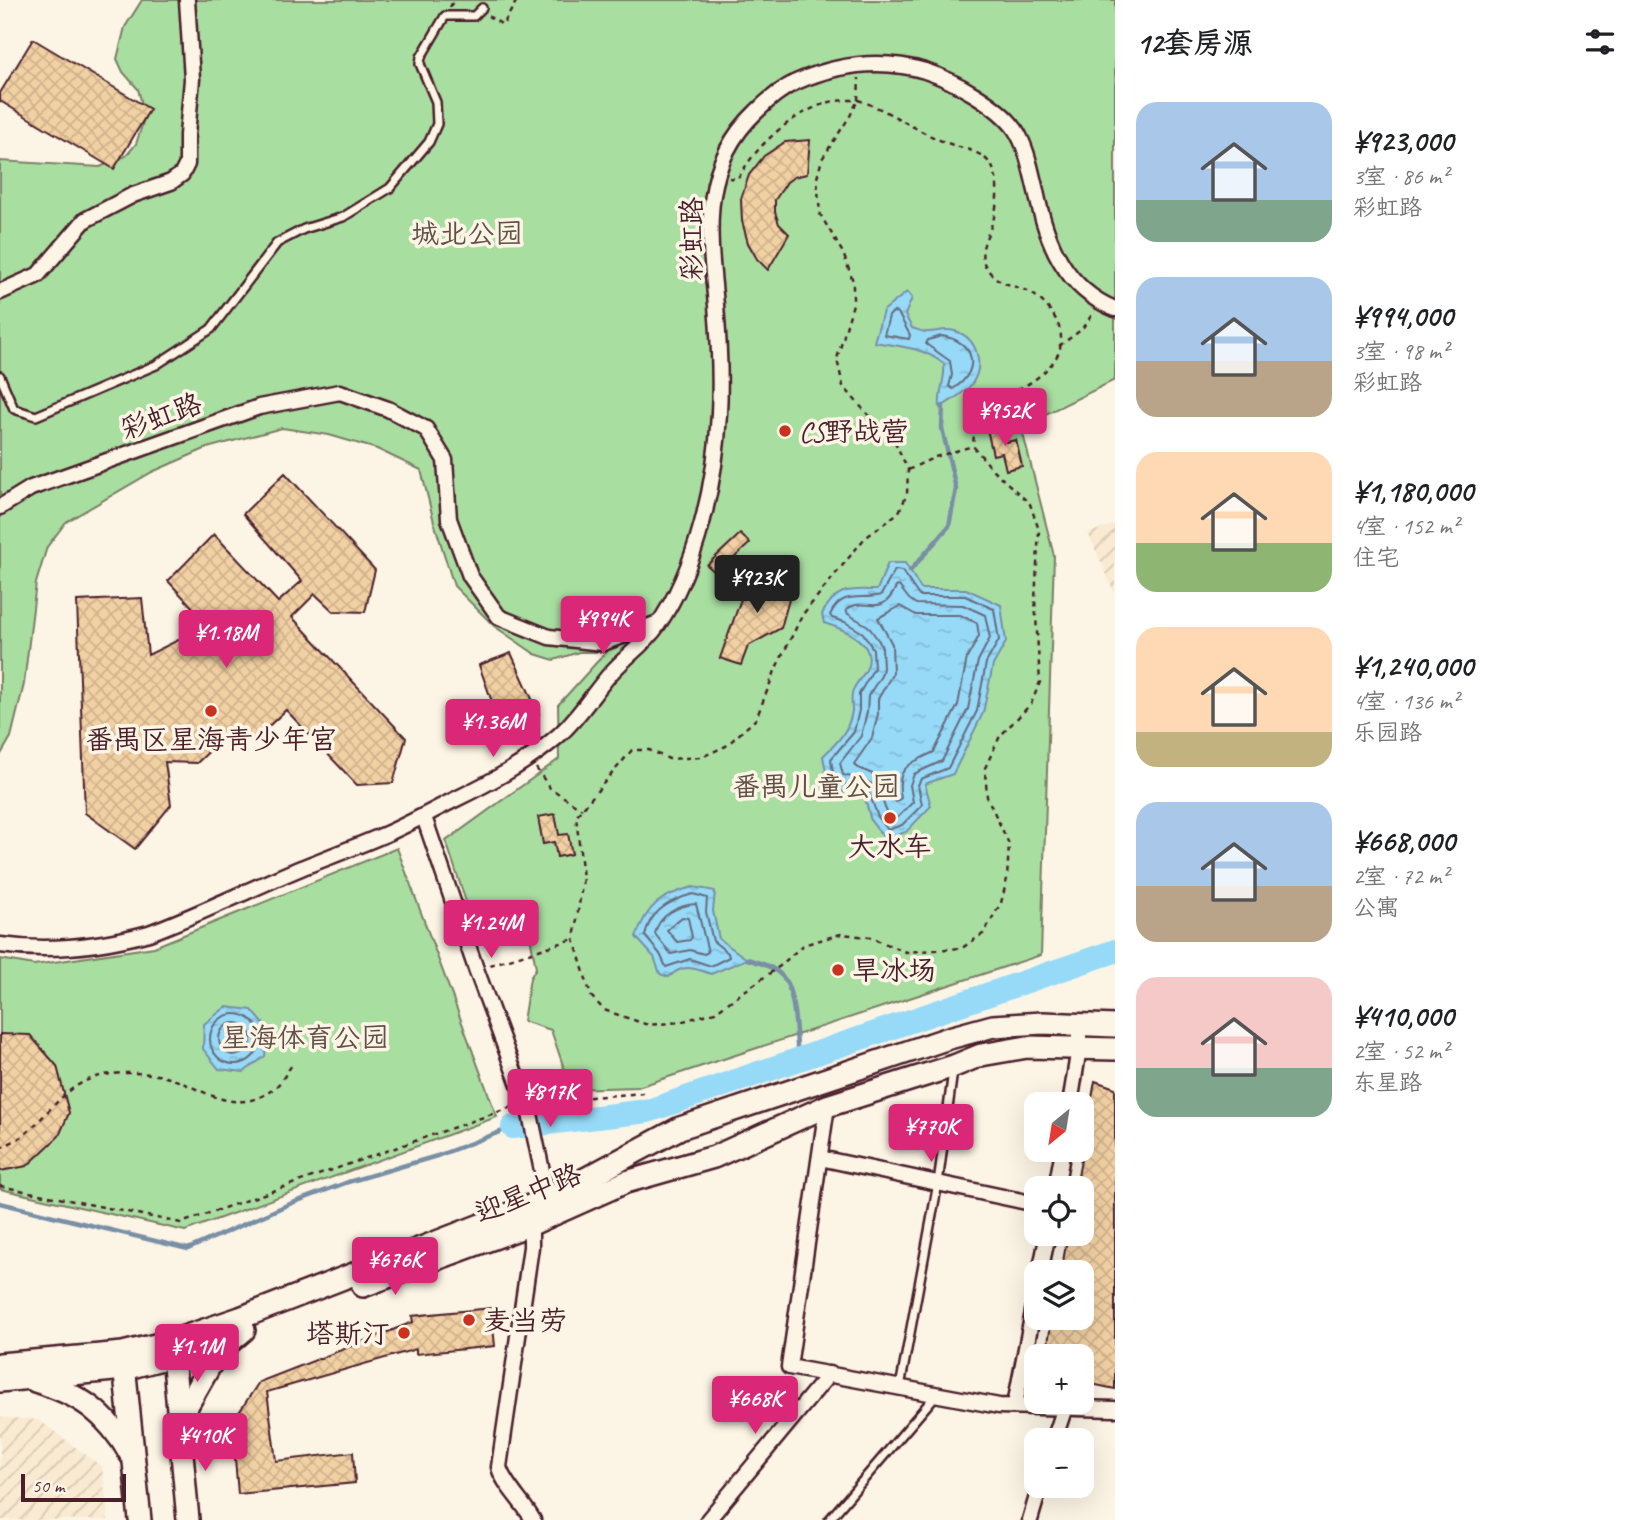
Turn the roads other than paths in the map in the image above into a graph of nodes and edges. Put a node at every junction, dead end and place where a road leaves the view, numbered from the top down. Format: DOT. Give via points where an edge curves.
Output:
graph roads {
  1 [pos="187,0"];
  2 [pos="481,10"];
  3 [pos="0,292"];
  4 [pos="1108,307"];
  5 [pos="0,376"];
  6 [pos="0,507"];
  7 [pos="659,622"];
  8 [pos="424,817"];
  9 [pos="0,945"];
  10 [pos="1079,1024"];
  11 [pos="1115,1029"];
  12 [pos="1079,1048"];
  13 [pos="1115,1049"];
  14 [pos="954,1066"];
  15 [pos="1072,1092"];
  16 [pos="827,1106"];
  17 [pos="820,1158"];
  18 [pos="938,1183"];
  19 [pos="1024,1201"];
  20 [pos="536,1210"];
  21 [pos="244,1330"];
  22 [pos="1029,1330"];
  23 [pos="172,1349"];
  24 [pos="123,1361"];
  25 [pos="0,1364"];
  26 [pos="829,1374"];
  27 [pos="25,1379"];
  28 [pos="0,1381"];
  29 [pos="900,1388"];
  30 [pos="937,1395"];
  31 [pos="1015,1405"];
  32 [pos="1024,1405"];
  33 [pos="1094,1408"];
  34 [pos="1115,1409"];
  35 [pos="180,1430"];
  36 [pos="134,1460"];
  37 [pos="1036,1498"];
  38 [pos="140,1520"];
  39 [pos="188,1520"];
  40 [pos="533,1520"];
  41 [pos="708,1520"];
  42 [pos="829,1520"];
  43 [pos="1030,1520"];
  1 -- 3 [label="street" via="192,79 187,164 182,174 85,220 38,275"];
  2 -- 5 [label="lane" via="474,16 445,16 421,57 436,102 437,124 429,142 390,188 343,217 277,243 211,329 156,365 36,416 14,409"];
  4 -- 7 [label="street, 彩虹路" via="1084,292 1056,256 1030,163 1015,129 995,109 927,72 886,64 819,72 785,88 740,127 719,169 710,224 719,352 713,477 686,567"];
  6 -- 7 [label="street, 彩虹路" via="31,488 258,407 340,392 426,429 445,460 449,519 470,576 499,617 549,637 603,643"];
  7 -- 8 [label="street, 彩虹路" via="563,732 514,768"];
  8 -- 9 [label="street, 彩虹路" via="149,933 85,946"];
  8 -- 20 [label="street" via="528,1108 536,1151"];
  10 -- 11 [label="street, 迎星中路"];
  10 -- 12 [label="street"];
  10 -- 20 [label="street, 迎星中路" via="993,1026 680,1129"];
  12 -- 13 [label="street, 迎星中路"];
  12 -- 14 [label="street, 迎星中路" via="1027,1047 981,1055"];
  12 -- 15 [label="street"];
  14 -- 16 [label="street, 迎星中路"];
  14 -- 18 [label="lane"];
  16 -- 17 [label="street"];
  16 -- 20 [label="street, 迎星中路" via="714,1157"];
  17 -- 18 [label="street"];
  17 -- 26 [label="street" via="789,1367"];
  18 -- 19 [label="street"];
  18 -- 29 [label="lane"];
  20 -- 21 [label="street, 迎星中路"];
  20 -- 23 [label="street, 迎星中路" via="252,1313"];
  20 -- 40 [label="street" via="499,1467"];
  21 -- 23 [label="street, 迎星中路"];
  21 -- 35 [label="street" via="217,1353 188,1404"];
  22 -- 31 [label="street"];
  23 -- 24 [label="street, 迎星中路"];
  23 -- 35 [label="street"];
  24 -- 25 [label="street, 迎星中路"];
  24 -- 27 [label="street, 迎星中路"];
  24 -- 36 [label="street"];
  26 -- 29 [label="street"];
  26 -- 41 [label="street"];
  27 -- 28 [label="street, 迎星中路"];
  27 -- 36 [label="street" via="63,1389 95,1408 117,1431"];
  29 -- 30 [label="street"];
  30 -- 31 [label="street"];
  30 -- 42 [label="lane"];
  31 -- 32 [label="street"];
  33 -- 34 [label="street"];
  35 -- 39 [label="street"];
  36 -- 38 [label="street"];
  37 -- 43 [label="street"];
}
